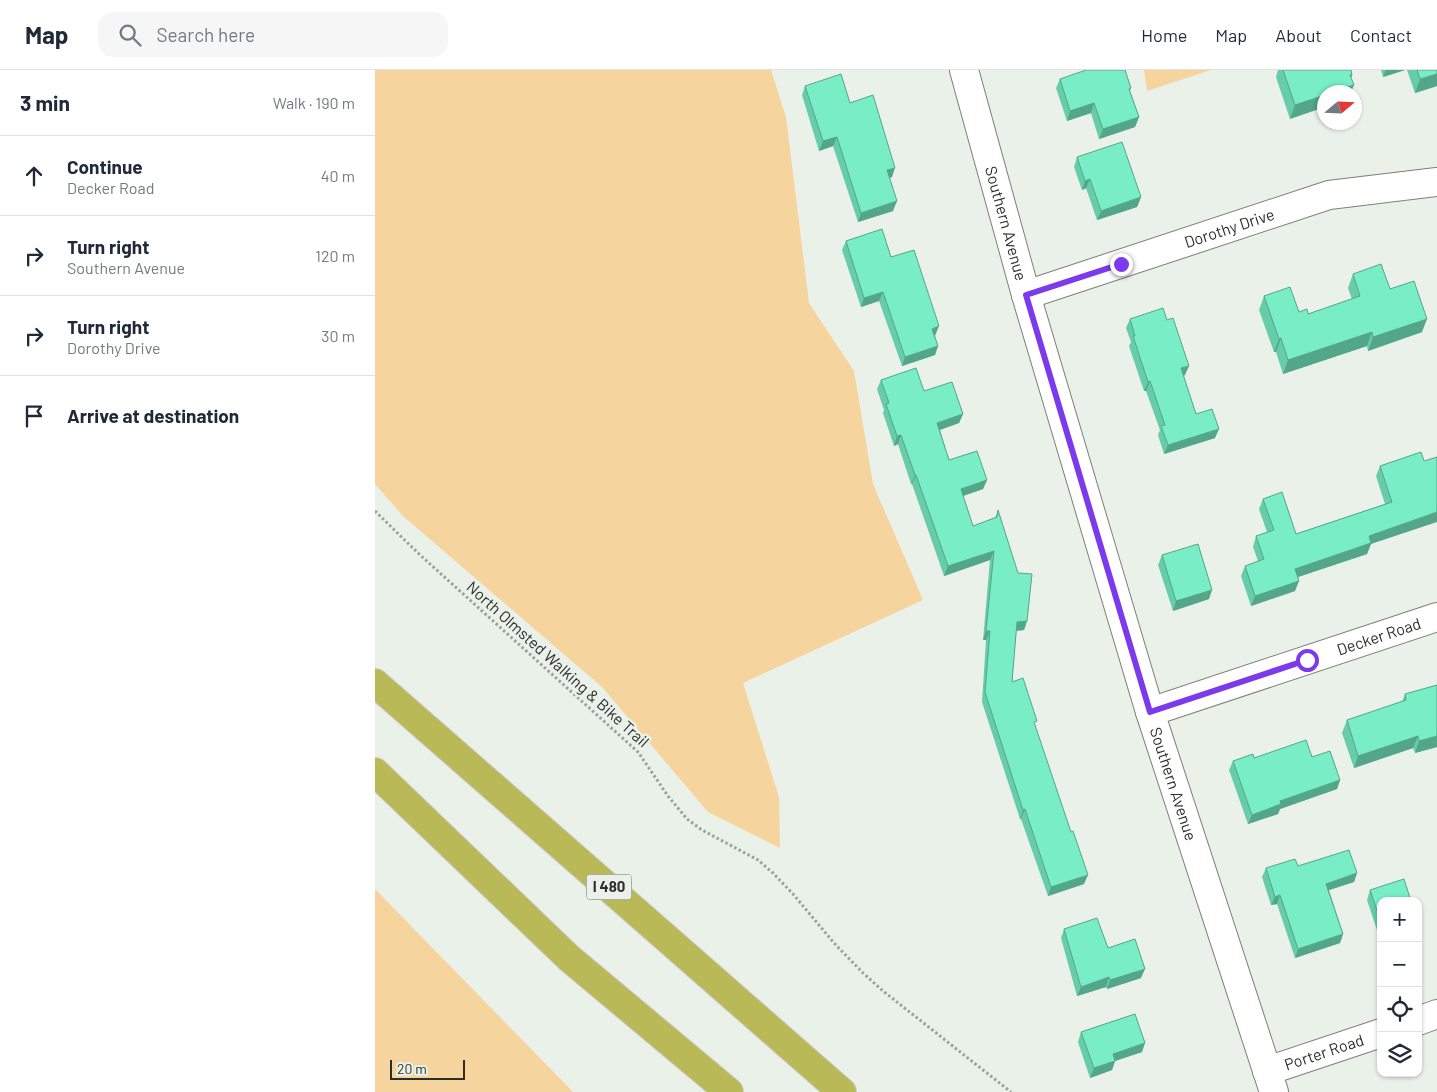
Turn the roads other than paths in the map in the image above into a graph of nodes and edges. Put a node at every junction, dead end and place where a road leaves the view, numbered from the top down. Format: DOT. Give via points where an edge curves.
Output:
graph roads {
  1 [pos="964,70"];
  2 [pos="1437,182"];
  3 [pos="1026,295"];
  4 [pos="1437,617"];
  5 [pos="375,683"];
  6 [pos="1150,712"];
  7 [pos="375,772"];
  8 [pos="1437,1014"];
  9 [pos="1422,1020"];
  10 [pos="1377,1035"];
  11 [pos="1271,1082"];
  12 [pos="729,1092"];
  13 [pos="842,1092"];
  1 -- 3 [label="street, Southern Avenue"];
  2 -- 3 [label="street, Dorothy Drive" via="1329,195"];
  3 -- 6 [label="street, Southern Avenue"];
  4 -- 6 [label="street, Decker Road"];
  5 -- 13 [label="highway, I 480"];
  6 -- 11 [label="street, Southern Avenue"];
  7 -- 12 [label="highway" via="569,958"];
  8 -- 9 [label="street"];
  10 -- 11 [label="street, Porter Road"];
}
